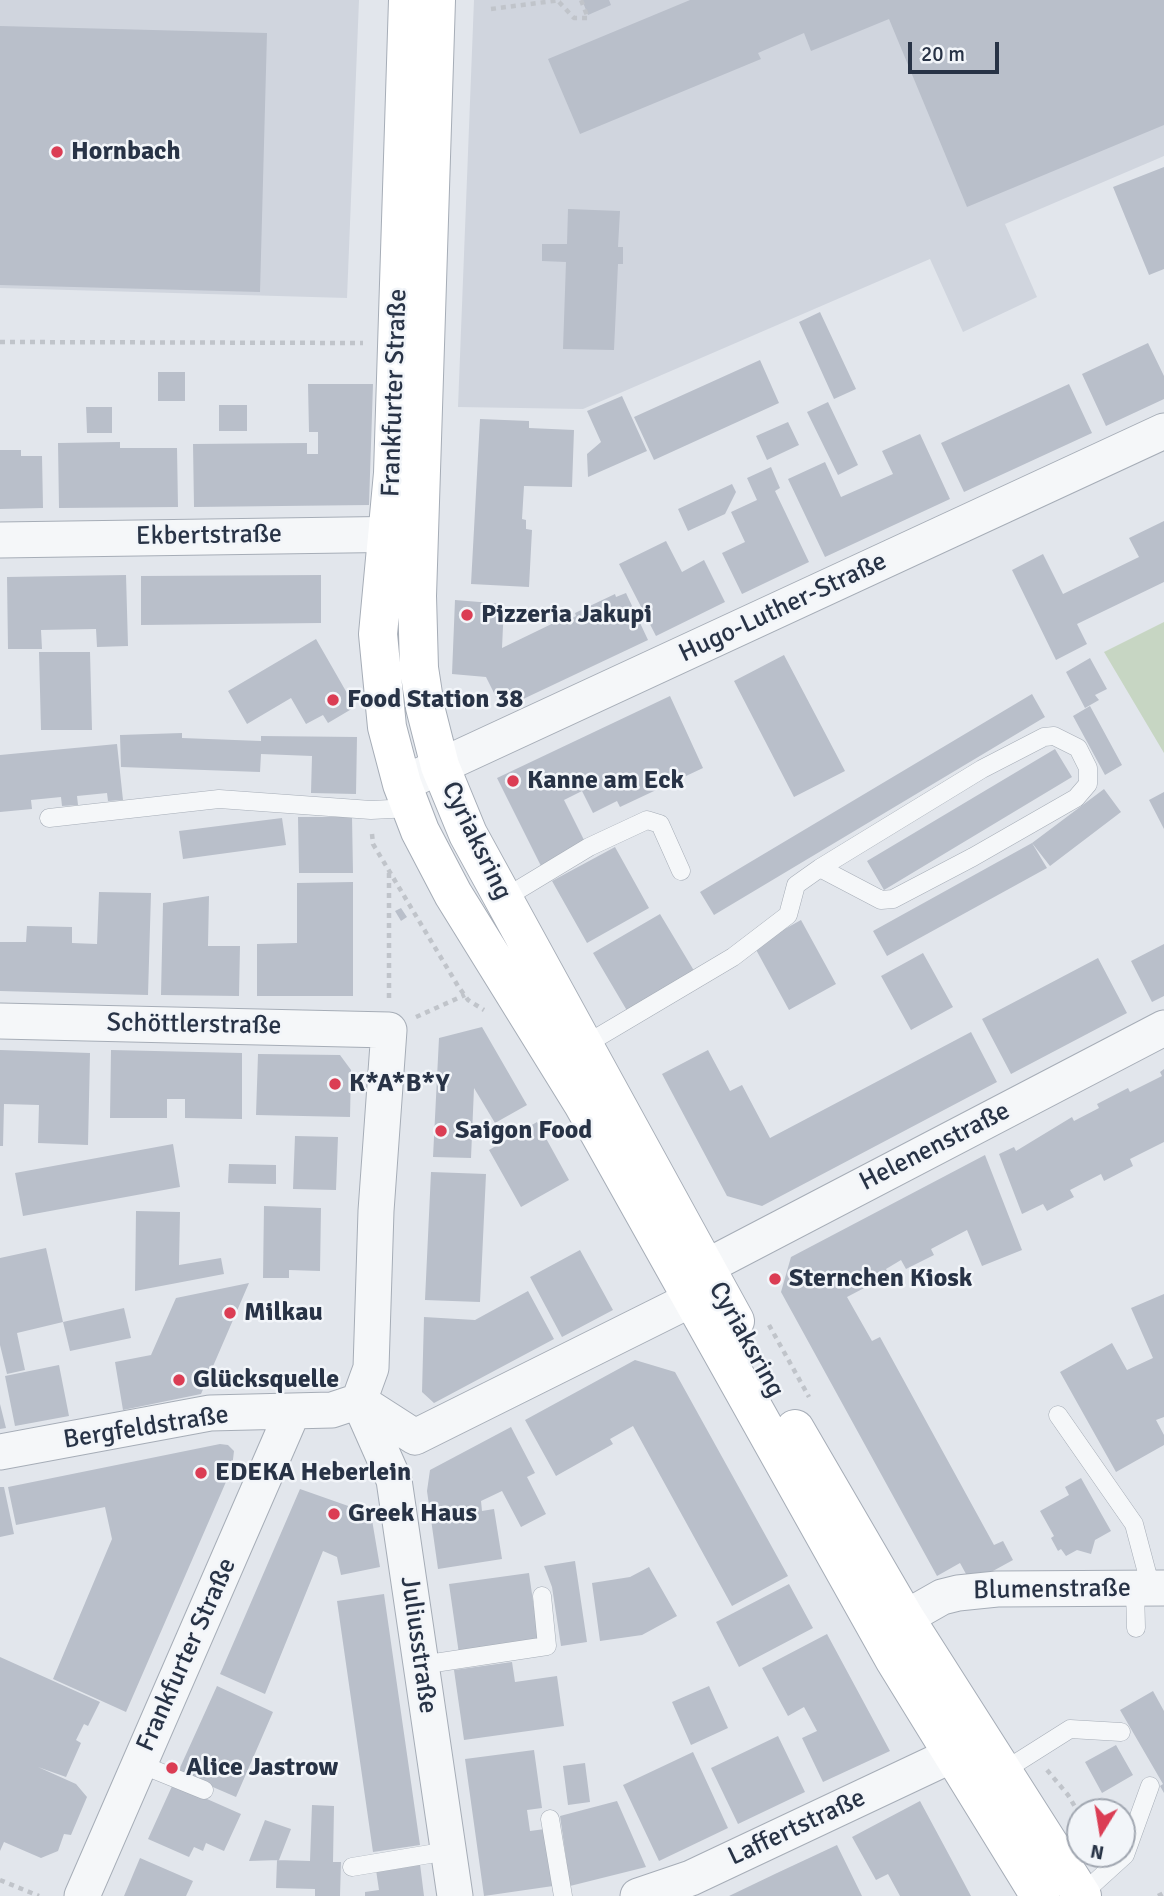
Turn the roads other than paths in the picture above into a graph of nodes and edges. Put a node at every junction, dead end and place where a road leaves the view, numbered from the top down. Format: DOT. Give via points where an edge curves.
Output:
graph roads {
  1 [pos="408,0"];
  2 [pos="436,0"];
  3 [pos="1164,431"];
  4 [pos="403,534"];
  5 [pos="0,540"];
  6 [pos="440,766"];
  7 [pos="406,796"];
  8 [pos="49,818"];
  9 [pos="820,868"];
  10 [pos="681,871"];
  11 [pos="503,899"];
  12 [pos="0,1020"];
  13 [pos="1164,1028"];
  14 [pos="583,1046"];
  15 [pos="705,1284"];
  16 [pos="359,1401"];
  17 [pos="292,1413"];
  18 [pos="1058,1415"];
  19 [pos="0,1452"];
  20 [pos="1150,1588"];
  21 [pos="542,1596"];
  22 [pos="905,1618"];
  23 [pos="1136,1628"];
  24 [pos="421,1665"];
  25 [pos="1121,1732"];
  26 [pos="954,1754"];
  27 [pos="140,1764"];
  28 [pos="1002,1772"];
  29 [pos="1150,1786"];
  30 [pos="204,1790"];
  31 [pos="550,1819"];
  32 [pos="448,1851"];
  33 [pos="352,1867"];
  34 [pos="698,1887"];
  35 [pos="1082,1895"];
  36 [pos="82,1896"];
  37 [pos="455,1896"];
  38 [pos="563,1896"];
  39 [pos="638,1896"];
  40 [pos="1040,1896"];
  1 -- 4 [label="main road, Frankfurter Straße" via="393,473"];
  2 -- 4 [label="main road, Frankfurter Straße"];
  3 -- 6 [label="street, Hugo-Luther-Straße"];
  4 -- 5 [label="street, Ekbertstraße"];
  4 -- 6 [label="main road, Frankfurter Straße" via="425,707"];
  4 -- 7 [label="main road, Frankfurter Straße" via="379,611 379,662 387,727"];
  6 -- 7 [label="street, Hugo-Luther-Straße"];
  6 -- 11 [label="main road, Cyriaksring" via="468,834"];
  7 -- 8 [label="lane" via="371,810 219,799"];
  7 -- 15 [label="main road, Cyriaksring" via="453,894 583,1104"];
  9 -- 9 [label="lane" via="982,769 1044,737 1054,736 1078,748 1088,768 1088,784 1076,798 893,899 881,900"];
  9 -- 14 [label="lane" via="796,885 789,915 740,952"];
  10 -- 11 [label="lane" via="660,824 647,820 589,847"];
  11 -- 14 [label="main road, Cyriaksring"];
  12 -- 16 [label="street, Schöttlerstraße" via="389,1030 371,1368"];
  13 -- 15 [label="street, Helenenstraße"];
  14 -- 15 [label="main road, Cyriaksring"];
  15 -- 16 [label="street, Helenenstraße" via="415,1437"];
  15 -- 22 [label="main road, Cyriaksring"];
  15 -- 26 [label="main road, Cyriaksring" via="861,1601"];
  16 -- 17 [label="street, Bergfeldstraße" via="332,1410"];
  16 -- 24 [label="street, Juliusstraße" via="394,1480"];
  17 -- 19 [label="street, Bergfeldstraße" via="210,1413"];
  17 -- 27 [label="street, Frankfurter Straße"];
  18 -- 20 [label="lane" via="1134,1524"];
  20 -- 22 [label="street, Blumenstraße" via="958,1593"];
  20 -- 23 [label="lane"];
  21 -- 24 [label="lane" via="547,1646"];
  22 -- 28 [label="main road, Cyriaksring"];
  24 -- 32 [label="street, Juliusstraße"];
  25 -- 28 [label="lane" via="1070,1729"];
  26 -- 34 [label="street, Laffertstraße"];
  26 -- 40 [label="main road, Cyriaksring"];
  27 -- 30 [label="lane"];
  27 -- 36 [label="street, Frankfurter Straße"];
  28 -- 35 [label="main road, Cyriaksring"];
  29 -- 35 [label="lane" via="1125,1855"];
  31 -- 38 [label="lane"];
  32 -- 33 [label="lane"];
  32 -- 37 [label="street, Juliusstraße"];
  34 -- 39 [label="street, Laffertstraße"];
}
